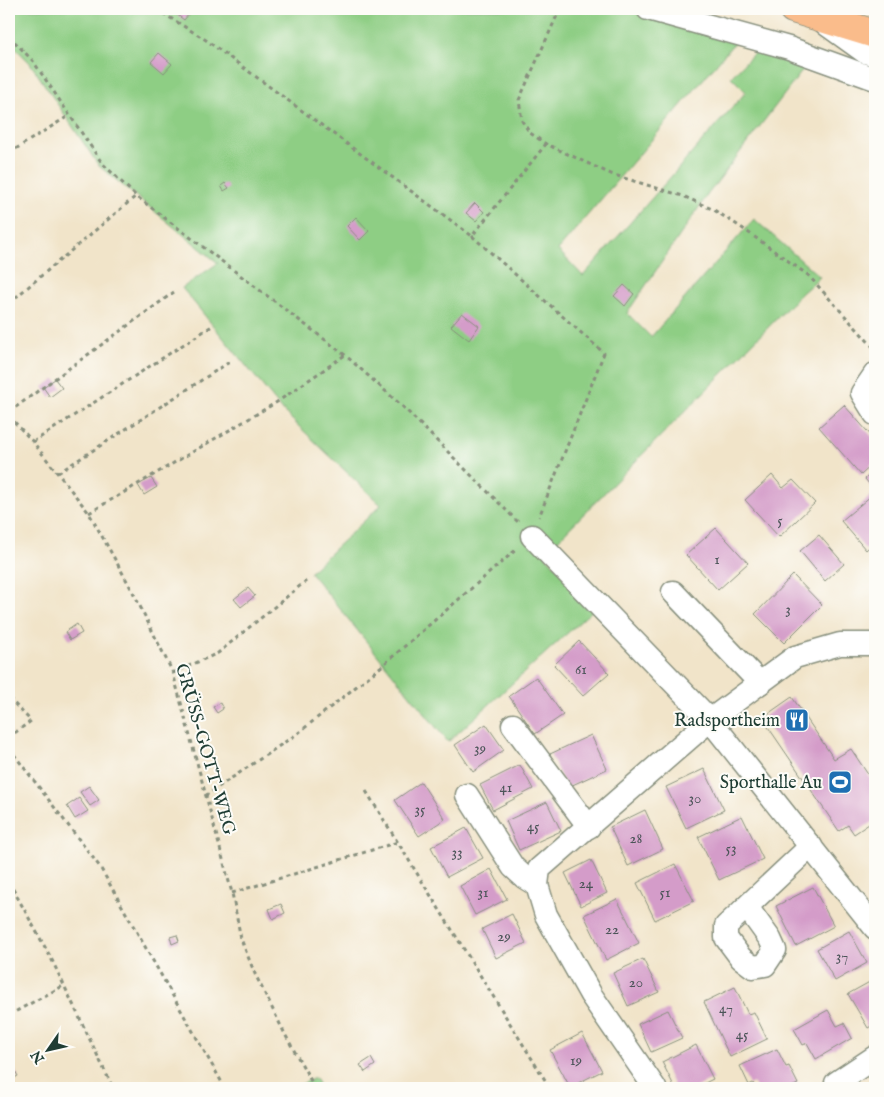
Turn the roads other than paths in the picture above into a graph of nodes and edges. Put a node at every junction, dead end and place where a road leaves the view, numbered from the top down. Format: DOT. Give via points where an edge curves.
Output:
graph roads {
  1 [pos="648,9"];
  2 [pos="804,12"];
  3 [pos="875,34"];
  4 [pos="875,55"];
  5 [pos="875,79"];
  6 [pos="875,374"];
  7 [pos="875,414"];
  8 [pos="532,536"];
  9 [pos="673,592"];
  10 [pos="875,644"];
  11 [pos="760,683"];
  12 [pos="710,720"];
  13 [pos="513,725"];
  14 [pos="467,795"];
  15 [pos="589,827"];
  16 [pos="812,846"];
  17 [pos="538,885"];
  18 [pos="747,907"];
  19 [pos="875,928"];
  20 [pos="874,1061"];
  21 [pos="838,1086"];
  22 [pos="655,1088"];
  1 -- 5 [label="street" via="789,48"];
  2 -- 3 [label="main road"];
  2 -- 4 [label="street" via="865,52"];
  6 -- 7 [label="street" via="862,393"];
  8 -- 12 [label="street"];
  9 -- 11 [label="street"];
  10 -- 11 [label="street" via="840,644 795,657"];
  11 -- 12 [label="street"];
  12 -- 15 [label="street"];
  12 -- 16 [label="street"];
  13 -- 15 [label="street"];
  14 -- 17 [label="street" via="513,867"];
  15 -- 17 [label="street" via="539,869"];
  16 -- 18 [label="street"];
  16 -- 19 [label="street"];
  17 -- 22 [label="street" via="546,915 587,987"];
  20 -- 21 [label="street"];
}
